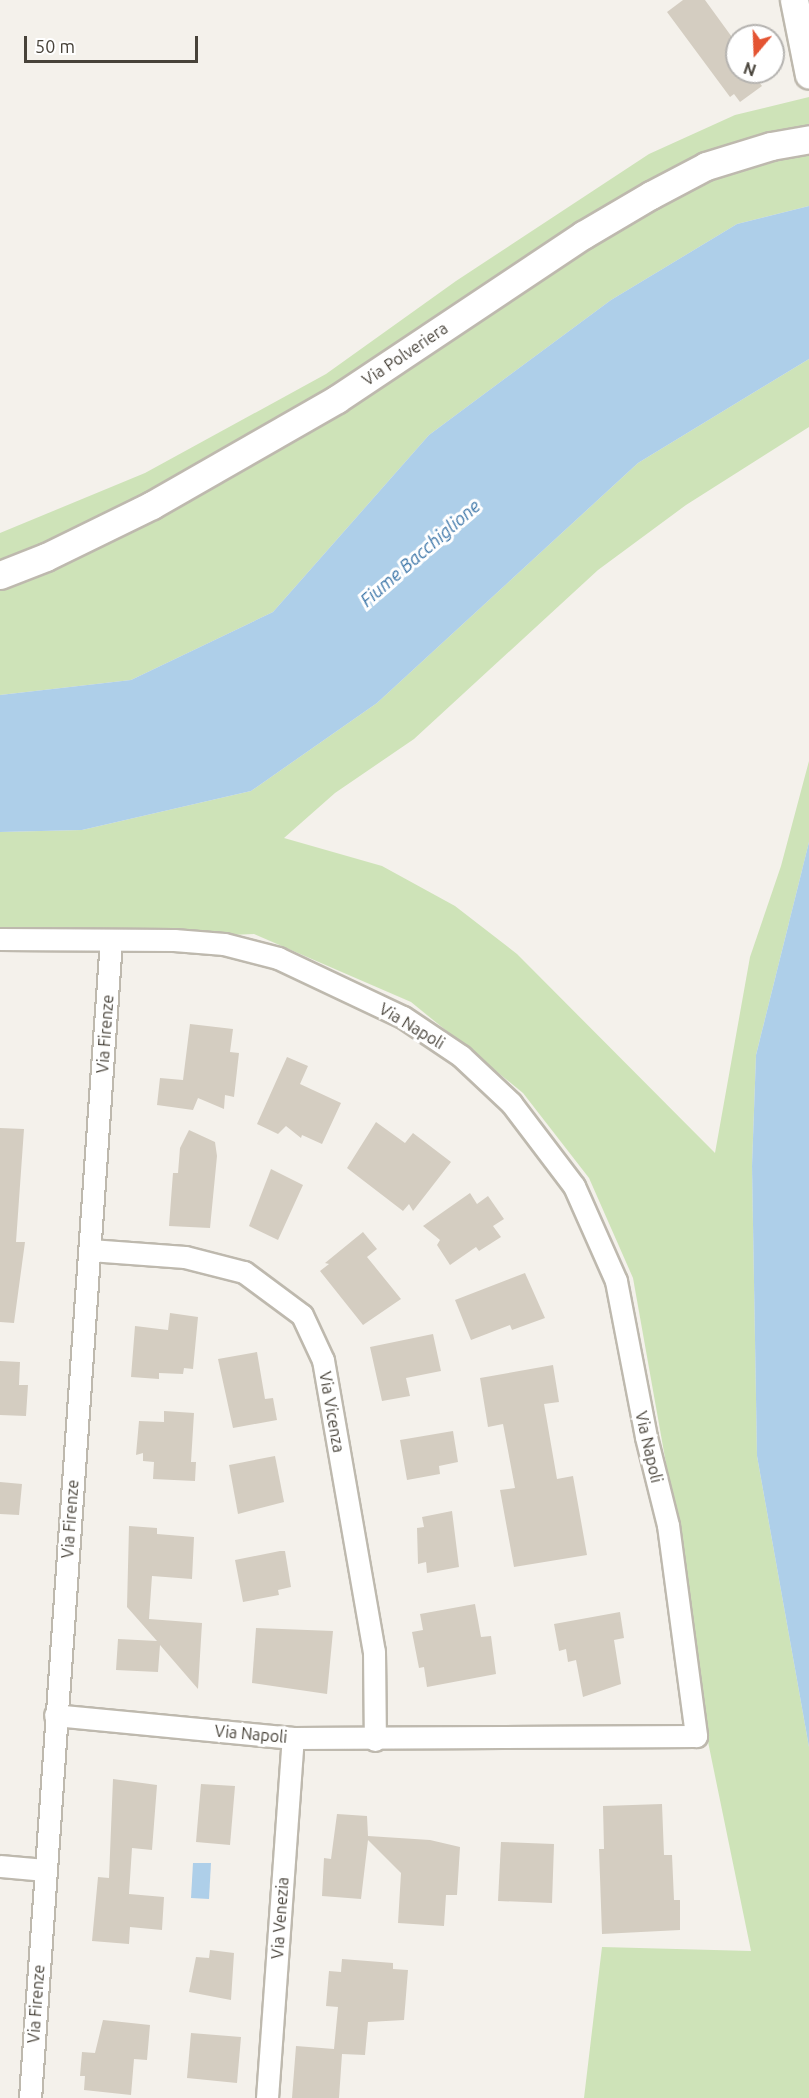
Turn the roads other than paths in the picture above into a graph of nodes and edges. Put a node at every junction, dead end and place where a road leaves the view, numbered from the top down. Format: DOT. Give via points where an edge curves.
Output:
graph roads {
  1 [pos="794,0"];
  2 [pos="809,75"];
  3 [pos="809,139"];
  4 [pos="0,575"];
  5 [pos="0,939"];
  6 [pos="111,940"];
  7 [pos="90,1250"];
  8 [pos="55,1715"];
  9 [pos="294,1738"];
  10 [pos="375,1740"];
  11 [pos="0,1866"];
  12 [pos="45,1870"];
  13 [pos="30,2098"];
  14 [pos="267,2098"];
  1 -- 2 [label="street"];
  3 -- 4 [label="street, Via Polveriera" via="706,166 661,190 583,235 327,405 152,505"];
  5 -- 6 [label="street, Via Napoli"];
  6 -- 7 [label="street, Via Firenze"];
  6 -- 10 [label="street, Via Napoli" via="224,944 278,958 403,1017 441,1043 511,1103 574,1186 616,1281 646,1437 668,1525 696,1736"];
  7 -- 8 [label="street, Via Firenze"];
  7 -- 10 [label="street, Via Vicenza" via="185,1257 244,1272 302,1315 323,1360 372,1640"];
  8 -- 9 [label="street, Via Napoli"];
  8 -- 12 [label="street, Via Firenze"];
  9 -- 10 [label="street, Via Napoli"];
  9 -- 14 [label="street, Via Venezia"];
  11 -- 12 [label="street"];
  12 -- 13 [label="street, Via Firenze"];
}
